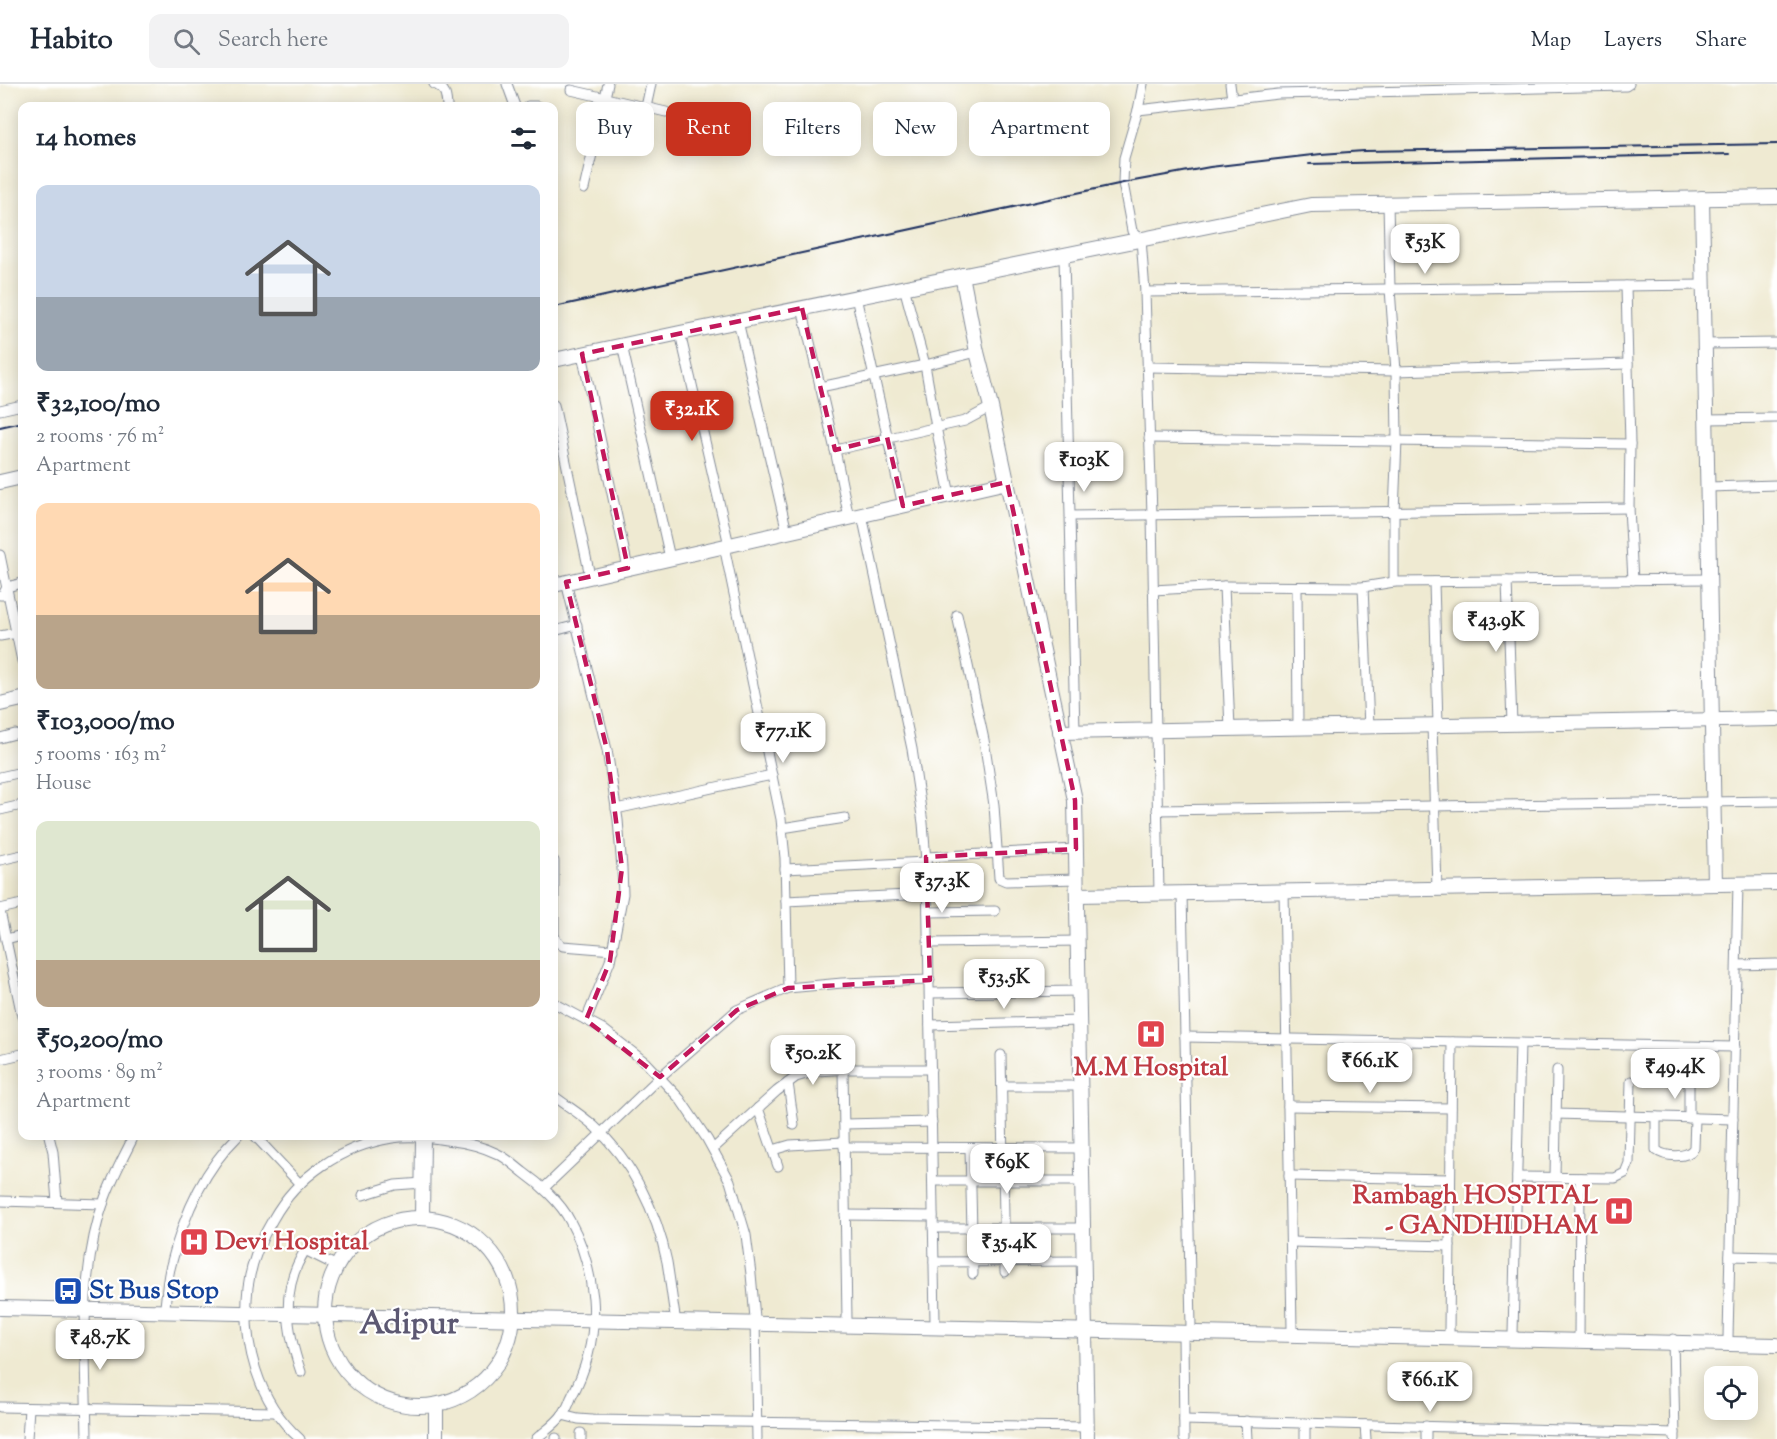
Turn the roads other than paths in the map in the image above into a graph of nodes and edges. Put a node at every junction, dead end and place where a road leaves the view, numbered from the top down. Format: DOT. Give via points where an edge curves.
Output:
graph roads {
  1 [pos="507,84"];
  2 [pos="608,84"];
  3 [pos="651,84"];
  4 [pos="1143,84"];
  5 [pos="1230,84"];
  6 [pos="1629,84"];
  7 [pos="439,85"];
  8 [pos="1590,85"];
  9 [pos="1502,86"];
  10 [pos="1547,86"];
  11 [pos="1410,87"];
  12 [pos="1365,88"];
  13 [pos="1456,88"];
  14 [pos="1277,89"];
  15 [pos="1319,89"];
  16 [pos="571,90"];
  17 [pos="604,98"];
  18 [pos="1232,99"];
  19 [pos="446,102"];
  20 [pos="514,102"];
  21 [pos="623,102"];
  22 [pos="647,102"];
  23 [pos="654,109"];
  24 [pos="1138,110"];
  25 [pos="666,112"];
  26 [pos="584,189"];
  27 [pos="1777,197"];
  28 [pos="1702,198"];
  29 [pos="1388,203"];
  30 [pos="1141,239"];
  31 [pos="1064,256"];
  32 [pos="962,275"];
  33 [pos="1704,285"];
  34 [pos="1626,286"];
  35 [pos="904,287"];
  36 [pos="1390,289"];
  37 [pos="1145,292"];
  38 [pos="856,297"];
  39 [pos="802,308"];
  40 [pos="738,321"];
  41 [pos="680,333"];
  42 [pos="1777,343"];
  43 [pos="1705,344"];
  44 [pos="622,345"];
  45 [pos="977,352"];
  46 [pos="582,354"];
  47 [pos="558,359"];
  48 [pos="1628,364"];
  49 [pos="925,365"];
  50 [pos="1147,367"];
  51 [pos="1396,371"];
  52 [pos="874,375"];
  53 [pos="820,387"];
  54 [pos="18,406"];
  55 [pos="991,407"];
  56 [pos="0,410"];
  57 [pos="1777,418"];
  58 [pos="1706,419"];
  59 [pos="558,424"];
  60 [pos="936,428"];
  61 [pos="887,437"];
  62 [pos="1149,438"];
  63 [pos="1397,440"];
  64 [pos="1630,444"];
  65 [pos="835,450"];
  66 [pos="18,478"];
  67 [pos="0,482"];
  68 [pos="1006,482"];
  69 [pos="1777,485"];
  70 [pos="1708,487"];
  71 [pos="950,495"];
  72 [pos="903,506"];
  73 [pos="1629,508"];
  74 [pos="1394,512"];
  75 [pos="1152,515"];
  76 [pos="1071,516"];
  77 [pos="855,517"];
  78 [pos="787,532"];
  79 [pos="727,546"];
  80 [pos="0,555"];
  81 [pos="670,558"];
  82 [pos="628,568"];
  83 [pos="2,575"];
  84 [pos="590,576"];
  85 [pos="1709,579"];
  86 [pos="1633,580"];
  87 [pos="1507,581"];
  88 [pos="1394,582"];
  89 [pos="1434,582"];
  90 [pos="560,583"];
  91 [pos="18,584"];
  92 [pos="1224,586"];
  93 [pos="7,587"];
  94 [pos="1363,587"];
  95 [pos="1297,588"];
  96 [pos="1153,590"];
  97 [pos="0,595"];
  98 [pos="957,615"];
  99 [pos="577,625"];
  100 [pos="558,630"];
  101 [pos="17,633"];
  102 [pos="0,636"];
  103 [pos="18,639"];
  104 [pos="18,700"];
  105 [pos="0,704"];
  106 [pos="1777,719"];
  107 [pos="1712,720"];
  108 [pos="1512,724"];
  109 [pos="1435,725"];
  110 [pos="1369,727"];
  111 [pos="1298,728"];
  112 [pos="1230,729"];
  113 [pos="1156,730"];
  114 [pos="1067,732"];
  115 [pos="15,734"];
  116 [pos="0,738"];
  117 [pos="18,773"];
  118 [pos="772,775"];
  119 [pos="0,777"];
  120 [pos="1713,801"];
  121 [pos="1777,801"];
  122 [pos="1435,806"];
  123 [pos="18,807"];
  124 [pos="616,809"];
  125 [pos="0,810"];
  126 [pos="1157,810"];
  127 [pos="844,818"];
  128 [pos="782,828"];
  129 [pos="1076,849"];
  130 [pos="998,853"];
  131 [pos="18,856"];
  132 [pos="926,859"];
  133 [pos="0,860"];
  134 [pos="785,869"];
  135 [pos="1076,879"];
  136 [pos="1738,883"];
  137 [pos="1777,883"];
  138 [pos="1715,884"];
  139 [pos="1437,888"];
  140 [pos="1284,891"];
  141 [pos="1182,893"];
  142 [pos="928,894"];
  143 [pos="1159,894"];
  144 [pos="1077,895"];
  145 [pos="786,901"];
  146 [pos="18,905"];
  147 [pos="0,910"];
  148 [pos="995,911"];
  149 [pos="928,912"];
  150 [pos="18,937"];
  151 [pos="1078,940"];
  152 [pos="558,942"];
  153 [pos="4,943"];
  154 [pos="929,943"];
  155 [pos="613,950"];
  156 [pos="1777,964"];
  157 [pos="1737,965"];
  158 [pos="930,980"];
  159 [pos="788,988"];
  160 [pos="1078,991"];
  161 [pos="930,993"];
  162 [pos="18,1000"];
  163 [pos="558,1005"];
  164 [pos="586,1020"];
  165 [pos="1079,1021"];
  166 [pos="930,1025"];
  167 [pos="1185,1037"];
  168 [pos="1287,1039"];
  169 [pos="1452,1042"];
  170 [pos="1520,1043"];
  171 [pos="1735,1047"];
  172 [pos="18,1055"];
  173 [pos="1001,1055"];
  174 [pos="0,1059"];
  175 [pos="843,1069"];
  176 [pos="931,1069"];
  177 [pos="1557,1070"];
  178 [pos="660,1077"];
  179 [pos="1631,1081"];
  180 [pos="788,1083"];
  181 [pos="1689,1084"];
  182 [pos="1002,1086"];
  183 [pos="1080,1086"];
  184 [pos="558,1099"];
  185 [pos="1288,1106"];
  186 [pos="758,1108"];
  187 [pos="1451,1108"];
  188 [pos="1556,1114"];
  189 [pos="1630,1116"];
  190 [pos="1656,1117"];
  191 [pos="1692,1118"];
  192 [pos="1733,1119"];
  193 [pos="932,1122"];
  194 [pos="844,1124"];
  195 [pos="794,1125"];
  196 [pos="601,1134"];
  197 [pos="50,1140"];
  198 [pos="132,1140"];
  199 [pos="234,1140"];
  200 [pos="259,1140"];
  201 [pos="383,1140"];
  202 [pos="423,1140"];
  203 [pos="450,1140"];
  204 [pos="844,1145"];
  205 [pos="932,1148"];
  206 [pos="970,1148"];
  207 [pos="1003,1148"];
  208 [pos="1082,1148"];
  209 [pos="712,1149"];
  210 [pos="773,1150"];
  211 [pos="778,1166"];
  212 [pos="1289,1176"];
  213 [pos="1517,1177"];
  214 [pos="1555,1177"];
  215 [pos="1580,1178"];
  216 [pos="1450,1179"];
  217 [pos="933,1181"];
  218 [pos="971,1181"];
  219 [pos="1004,1181"];
  220 [pos="1082,1181"];
  221 [pos="423,1183"];
  222 [pos="300,1184"];
  223 [pos="544,1188"];
  224 [pos="363,1195"];
  225 [pos="0,1201"];
  226 [pos="57,1202"];
  227 [pos="103,1204"];
  228 [pos="845,1215"];
  229 [pos="933,1216"];
  230 [pos="422,1218"];
  231 [pos="933,1228"];
  232 [pos="972,1228"];
  233 [pos="1005,1228"];
  234 [pos="1083,1228"];
  235 [pos="1291,1242"];
  236 [pos="1450,1246"];
  237 [pos="1730,1256"];
  238 [pos="1777,1257"];
  239 [pos="1083,1261"];
  240 [pos="934,1262"];
  241 [pos="973,1262"];
  242 [pos="1005,1262"];
  243 [pos="337,1266"];
  244 [pos="1005,1272"];
  245 [pos="973,1274"];
  246 [pos="0,1302"];
  247 [pos="165,1306"];
  248 [pos="85,1307"];
  249 [pos="0,1308"];
  250 [pos="246,1310"];
  251 [pos="287,1311"];
  252 [pos="325,1312"];
  253 [pos="514,1316"];
  254 [pos="675,1317"];
  255 [pos="594,1318"];
  256 [pos="847,1320"];
  257 [pos="755,1321"];
  258 [pos="935,1322"];
  259 [pos="1085,1328"];
  260 [pos="1293,1329"];
  261 [pos="1187,1330"];
  262 [pos="1449,1332"];
  263 [pos="1514,1334"];
  264 [pos="1579,1337"];
  265 [pos="1728,1338"];
  266 [pos="1777,1339"];
  267 [pos="1672,1340"];
  268 [pos="1777,1345"];
  269 [pos="301,1372"];
  270 [pos="436,1405"];
  271 [pos="0,1407"];
  272 [pos="28,1408"];
  273 [pos="87,1408"];
  274 [pos="275,1412"];
  275 [pos="562,1415"];
  276 [pos="1184,1420"];
  277 [pos="757,1421"];
  278 [pos="1246,1421"];
  279 [pos="1305,1423"];
  280 [pos="1365,1425"];
  281 [pos="1426,1426"];
  282 [pos="1484,1428"];
  283 [pos="1087,1433"];
  284 [pos="1547,1434"];
  285 [pos="1611,1435"];
  286 [pos="1675,1436"];
  287 [pos="27,1439"];
  288 [pos="87,1439"];
  289 [pos="300,1439"];
  290 [pos="436,1439"];
  291 [pos="536,1439"];
  292 [pos="757,1439"];
  293 [pos="1184,1439"];
  294 [pos="1246,1439"];
  295 [pos="1305,1439"];
  296 [pos="1366,1439"];
  297 [pos="1426,1439"];
  298 [pos="1484,1439"];
  1 -- 20 [label="street"];
  2 -- 17 [label="street"];
  3 -- 22 [label="street"];
  4 -- 24 [label="street"];
  5 -- 18 [label="street"];
  6 -- 8 [label="street"];
  7 -- 19 [label="street"];
  8 -- 10 [label="street"];
  9 -- 10 [label="street"];
  9 -- 13 [label="street"];
  11 -- 12 [label="street"];
  11 -- 13 [label="street"];
  12 -- 15 [label="street"];
  14 -- 15 [label="street"];
  14 -- 18 [label="street"];
  16 -- 17 [label="street"];
  17 -- 21 [label="street"];
  17 -- 26 [label="street"];
  18 -- 24 [label="street"];
  23 -- 25 [label="street"];
  24 -- 30 [label="street" via="1124,158 1123,183 1132,231"];
  27 -- 28 [label="street"];
  28 -- 29 [label="street"];
  28 -- 33 [label="street"];
  29 -- 30 [label="street" via="1311,205"];
  29 -- 36 [label="street"];
  30 -- 31 [label="street"];
  30 -- 37 [label="street"];
  31 -- 32 [label="street"];
  31 -- 76 [label="street"];
  32 -- 35 [label="street"];
  32 -- 45 [label="street"];
  33 -- 34 [label="street"];
  33 -- 43 [label="street"];
  34 -- 36 [label="street"];
  34 -- 48 [label="street"];
  35 -- 38 [label="street"];
  35 -- 49 [label="street"];
  36 -- 37 [label="street"];
  36 -- 51 [label="street"];
  37 -- 50 [label="street"];
  38 -- 39 [label="street"];
  38 -- 52 [label="street"];
  39 -- 40 [label="street"];
  39 -- 53 [label="street"];
  40 -- 41 [label="street"];
  40 -- 78 [label="street"];
  41 -- 44 [label="street"];
  41 -- 79 [label="street"];
  42 -- 43 [label="street"];
  43 -- 58 [label="street"];
  44 -- 46 [label="street"];
  44 -- 81 [label="street"];
  45 -- 49 [label="street"];
  45 -- 55 [label="street"];
  46 -- 47 [label="street"];
  46 -- 82 [label="street"];
  48 -- 51 [label="street"];
  48 -- 64 [label="street"];
  49 -- 52 [label="street"];
  49 -- 60 [label="street"];
  50 -- 51 [label="street"];
  50 -- 62 [label="street"];
  51 -- 63 [label="street"];
  52 -- 53 [label="street"];
  52 -- 61 [label="street"];
  53 -- 65 [label="street"];
  54 -- 56 [label="street"];
  55 -- 60 [label="street" via="965,421"];
  55 -- 68 [label="street"];
  57 -- 58 [label="street"];
  58 -- 70 [label="street"];
  59 -- 84 [label="street"];
  60 -- 61 [label="street"];
  60 -- 71 [label="street"];
  61 -- 65 [label="street"];
  61 -- 72 [label="street"];
  62 -- 63 [label="street"];
  62 -- 75 [label="street"];
  63 -- 64 [label="street"];
  63 -- 74 [label="street"];
  64 -- 73 [label="street"];
  65 -- 77 [label="street"];
  66 -- 67 [label="street"];
  68 -- 71 [label="street"];
  68 -- 114 [label="street"];
  69 -- 70 [label="street"];
  70 -- 85 [label="street"];
  71 -- 72 [label="street"];
  72 -- 77 [label="street"];
  73 -- 74 [label="street"];
  73 -- 86 [label="street"];
  74 -- 75 [label="street"];
  74 -- 88 [label="street"];
  75 -- 76 [label="street"];
  75 -- 96 [label="street"];
  76 -- 114 [label="street"];
  77 -- 78 [label="street"];
  77 -- 132 [label="street" via="912,749"];
  78 -- 79 [label="street"];
  79 -- 81 [label="street"];
  79 -- 118 [label="street"];
  80 -- 83 [label="street"];
  81 -- 82 [label="street"];
  82 -- 84 [label="street"];
  83 -- 93 [label="street"];
  84 -- 90 [label="street"];
  85 -- 86 [label="street"];
  85 -- 107 [label="street"];
  86 -- 87 [label="street"];
  87 -- 89 [label="street"];
  87 -- 108 [label="street"];
  88 -- 89 [label="street"];
  88 -- 94 [label="street"];
  89 -- 109 [label="street"];
  90 -- 99 [label="street"];
  91 -- 93 [label="street"];
  92 -- 95 [label="street"];
  92 -- 96 [label="street"];
  92 -- 112 [label="street"];
  93 -- 97 [label="street"];
  93 -- 101 [label="street"];
  94 -- 95 [label="street"];
  94 -- 110 [label="street"];
  95 -- 111 [label="street"];
  96 -- 113 [label="street"];
  98 -- 130 [label="street" via="984,740"];
  99 -- 100 [label="street"];
  99 -- 124 [label="street" via="607,750"];
  101 -- 102 [label="street"];
  101 -- 103 [label="street"];
  104 -- 105 [label="street"];
  106 -- 107 [label="street"];
  107 -- 108 [label="street"];
  107 -- 120 [label="street"];
  108 -- 109 [label="street"];
  109 -- 110 [label="street"];
  109 -- 122 [label="street"];
  110 -- 111 [label="street"];
  111 -- 112 [label="street"];
  112 -- 113 [label="street"];
  113 -- 114 [label="street"];
  113 -- 126 [label="street"];
  114 -- 129 [label="street"];
  115 -- 116 [label="street"];
  117 -- 119 [label="street"];
  118 -- 124 [label="street"];
  118 -- 128 [label="street"];
  120 -- 121 [label="street"];
  120 -- 122 [label="street"];
  120 -- 138 [label="street"];
  122 -- 126 [label="street"];
  122 -- 139 [label="street"];
  123 -- 125 [label="street"];
  124 -- 155 [label="street" via="622,894"];
  126 -- 143 [label="street"];
  127 -- 128 [label="street"];
  128 -- 134 [label="street"];
  129 -- 130 [label="street"];
  129 -- 135 [label="street"];
  130 -- 132 [label="street"];
  130 -- 135 [label="street" via="1002,880"];
  131 -- 133 [label="street"];
  132 -- 134 [label="street"];
  132 -- 142 [label="street"];
  134 -- 145 [label="street"];
  135 -- 144 [label="street"];
  136 -- 137 [label="street"];
  136 -- 138 [label="street"];
  136 -- 157 [label="street"];
  138 -- 139 [label="street"];
  139 -- 140 [label="street"];
  140 -- 141 [label="street"];
  140 -- 168 [label="street"];
  141 -- 143 [label="street"];
  141 -- 167 [label="street"];
  142 -- 145 [label="street"];
  142 -- 149 [label="street"];
  143 -- 144 [label="street"];
  144 -- 151 [label="street"];
  145 -- 159 [label="street"];
  146 -- 147 [label="street"];
  147 -- 153 [label="street"];
  148 -- 149 [label="street"];
  149 -- 154 [label="street"];
  150 -- 153 [label="street"];
  151 -- 154 [label="street"];
  151 -- 160 [label="street"];
  152 -- 155 [label="street"];
  153 -- 162 [label="street"];
  154 -- 158 [label="street"];
  155 -- 164 [label="street"];
  156 -- 157 [label="street"];
  157 -- 171 [label="street"];
  158 -- 159 [label="street"];
  158 -- 161 [label="street"];
  159 -- 178 [label="street" via="736,1010"];
  160 -- 161 [label="street"];
  160 -- 165 [label="street"];
  161 -- 166 [label="street"];
  163 -- 164 [label="street"];
  164 -- 178 [label="street" via="603,1029"];
  165 -- 166 [label="street"];
  165 -- 183 [label="street"];
  166 -- 176 [label="street"];
  167 -- 168 [label="street"];
  167 -- 261 [label="street"];
  168 -- 169 [label="street"];
  168 -- 185 [label="street"];
  169 -- 170 [label="street"];
  169 -- 187 [label="street"];
  170 -- 171 [label="street"];
  170 -- 213 [label="street"];
  171 -- 192 [label="street"];
  172 -- 174 [label="street"];
  173 -- 182 [label="street"];
  175 -- 176 [label="street"];
  175 -- 180 [label="street" via="817,1071"];
  175 -- 194 [label="street"];
  176 -- 193 [label="street"];
  177 -- 188 [label="street"];
  178 -- 196 [label="street"];
  178 -- 209 [label="street" via="680,1099"];
  179 -- 189 [label="street"];
  180 -- 186 [label="street"];
  180 -- 195 [label="street"];
  181 -- 191 [label="street"];
  182 -- 183 [label="street"];
  182 -- 207 [label="street"];
  183 -- 208 [label="street"];
  184 -- 196 [label="street"];
  185 -- 187 [label="street"];
  185 -- 212 [label="street"];
  186 -- 209 [label="street"];
  186 -- 210 [label="street"];
  187 -- 216 [label="street"];
  188 -- 189 [label="street"];
  188 -- 214 [label="street"];
  189 -- 190 [label="street"];
  189 -- 215 [label="street" via="1629,1163 1625,1173 1615,1178"];
  190 -- 191 [label="street"];
  190 -- 191 [label="street" via="1656,1150 1684,1156 1694,1148"];
  191 -- 192 [label="street"];
  192 -- 237 [label="street"];
  193 -- 194 [label="street"];
  193 -- 205 [label="street"];
  194 -- 204 [label="street"];
  196 -- 223 [label="street"];
  196 -- 254 [label="street" via="641,1188 658,1227"];
  197 -- 226 [label="street"];
  198 -- 227 [label="street"];
  199 -- 247 [label="street" via="200,1186 184,1222 170,1266"];
  200 -- 222 [label="street"];
  201 -- 222 [label="street" via="364,1144 320,1166"];
  202 -- 221 [label="street"];
  203 -- 223 [label="street" via="499,1154"];
  204 -- 205 [label="street"];
  204 -- 210 [label="street" via="790,1145"];
  204 -- 228 [label="street"];
  205 -- 206 [label="street"];
  205 -- 217 [label="street"];
  206 -- 207 [label="street"];
  206 -- 218 [label="street"];
  207 -- 208 [label="street"];
  207 -- 219 [label="street"];
  208 -- 220 [label="street"];
  209 -- 257 [label="street" via="730,1181 746,1235"];
  210 -- 211 [label="street"];
  212 -- 216 [label="street"];
  212 -- 235 [label="street"];
  213 -- 214 [label="street"];
  213 -- 263 [label="street"];
  214 -- 215 [label="street"];
  215 -- 264 [label="street"];
  216 -- 236 [label="street"];
  217 -- 218 [label="street"];
  217 -- 229 [label="street"];
  218 -- 219 [label="street"];
  218 -- 232 [label="street"];
  219 -- 220 [label="street"];
  219 -- 233 [label="street"];
  220 -- 234 [label="street"];
  221 -- 224 [label="street" via="395,1185"];
  221 -- 230 [label="street"];
  222 -- 250 [label="street" via="261,1239 250,1269"];
  223 -- 255 [label="street" via="570,1219 584,1252"];
  225 -- 226 [label="street"];
  226 -- 227 [label="street"];
  227 -- 248 [label="street" via="87,1277"];
  228 -- 229 [label="street"];
  228 -- 256 [label="street"];
  229 -- 231 [label="street"];
  230 -- 243 [label="street" via="400,1220 362,1237"];
  230 -- 253 [label="street" via="451,1223 482,1242 503,1268 511,1287"];
  231 -- 232 [label="street"];
  231 -- 240 [label="street"];
  232 -- 233 [label="street"];
  232 -- 241 [label="street"];
  233 -- 234 [label="street"];
  233 -- 242 [label="street"];
  234 -- 239 [label="street"];
  235 -- 236 [label="street"];
  235 -- 260 [label="street"];
  236 -- 262 [label="street"];
  237 -- 238 [label="street"];
  237 -- 265 [label="street"];
  239 -- 242 [label="street"];
  239 -- 259 [label="street"];
  240 -- 241 [label="street"];
  240 -- 258 [label="street"];
  241 -- 242 [label="street"];
  241 -- 245 [label="street"];
  242 -- 244 [label="street"];
  243 -- 251 [label="street" via="304,1252 296,1268"];
  243 -- 252 [label="street" via="327,1292"];
  246 -- 248 [label="street"];
  247 -- 248 [label="street"];
  247 -- 250 [label="street"];
  248 -- 249 [label="street"];
  248 -- 250 [label="street"];
  248 -- 273 [label="street"];
  250 -- 251 [label="street"];
  250 -- 274 [label="street" via="249,1346 258,1379"];
  251 -- 252 [label="street"];
  251 -- 269 [label="street"];
  252 -- 253 [label="street"];
  252 -- 270 [label="street" via="332,1347 354,1381 385,1400 404,1405"];
  253 -- 255 [label="street"];
  253 -- 270 [label="street" via="509,1342 491,1374 457,1399"];
  254 -- 255 [label="street"];
  254 -- 257 [label="street"];
  255 -- 257 [label="street"];
  255 -- 275 [label="street" via="590,1351"];
  256 -- 257 [label="street"];
  256 -- 258 [label="street"];
  257 -- 259 [label="street"];
  257 -- 277 [label="street"];
  258 -- 259 [label="street"];
  259 -- 261 [label="street"];
  259 -- 283 [label="street"];
  260 -- 261 [label="street"];
  260 -- 262 [label="street"];
  261 -- 264 [label="street"];
  261 -- 276 [label="street"];
  262 -- 263 [label="street"];
  263 -- 264 [label="street"];
  264 -- 267 [label="street"];
  265 -- 266 [label="street"];
  265 -- 267 [label="street"];
  267 -- 268 [label="street"];
  267 -- 286 [label="street"];
  270 -- 290 [label="street"];
  271 -- 272 [label="street"];
  272 -- 273 [label="street"];
  272 -- 287 [label="street"];
  273 -- 274 [label="street"];
  273 -- 288 [label="street"];
  274 -- 289 [label="street"];
  275 -- 277 [label="street" via="592,1420"];
  275 -- 291 [label="street"];
  276 -- 278 [label="street"];
  276 -- 293 [label="street"];
  277 -- 283 [label="street"];
  277 -- 292 [label="street"];
  278 -- 279 [label="street"];
  278 -- 294 [label="street"];
  279 -- 280 [label="street"];
  279 -- 295 [label="street"];
  280 -- 281 [label="street"];
  280 -- 296 [label="street"];
  281 -- 282 [label="street"];
  281 -- 297 [label="street"];
  282 -- 284 [label="street"];
  282 -- 298 [label="street"];
  284 -- 285 [label="street"];
  285 -- 286 [label="street"];
}
